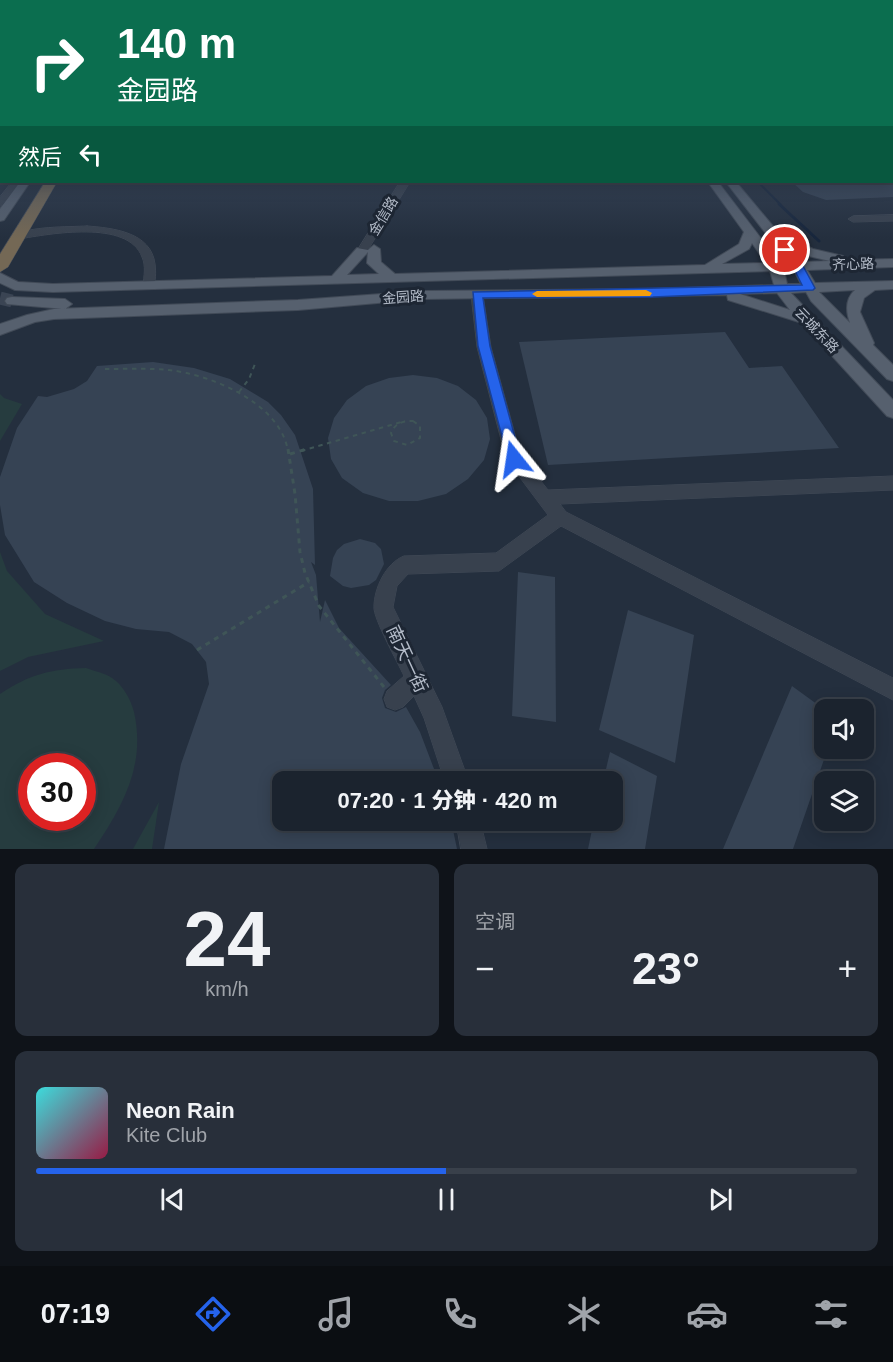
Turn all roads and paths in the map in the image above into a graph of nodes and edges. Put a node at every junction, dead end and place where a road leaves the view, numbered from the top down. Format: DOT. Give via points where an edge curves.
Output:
graph roads {
  1 [pos="15,183"];
  2 [pos="24,183"];
  3 [pos="35,183"];
  4 [pos="50,183"];
  5 [pos="404,183"];
  6 [pos="413,183"];
  7 [pos="714,183"];
  8 [pos="732,183"];
  9 [pos="2,199"];
  10 [pos="733,207"];
  11 [pos="751,207"];
  12 [pos="0,217"];
  13 [pos="893,218"];
  14 [pos="853,219"];
  15 [pos="751,231"];
  16 [pos="771,232"];
  17 [pos="19,236"];
  18 [pos="0,239"];
  19 [pos="368,250"];
  20 [pos="893,262"];
  21 [pos="860,264"];
  22 [pos="798,266"];
  23 [pos="0,267"];
  24 [pos="776,267"];
  25 [pos="706,268"];
  26 [pos="637,270"];
  27 [pos="0,277"];
  28 [pos="391,277"];
  29 [pos="337,278"];
  30 [pos="149,285"];
  31 [pos="893,285"];
  32 [pos="871,286"];
  33 [pos="809,288"];
  34 [pos="782,290"];
  35 [pos="712,292"];
  36 [pos="653,293"];
  37 [pos="423,295"];
  38 [pos="477,295"];
  39 [pos="12,301"];
  40 [pos="808,321"];
  41 [pos="0,330"];
  42 [pos="870,350"];
  43 [pos="255,364"];
  44 [pos="105,369"];
  45 [pos="893,375"];
  46 [pos="238,392"];
  47 [pos="893,411"];
  48 [pos="405,421"];
  49 [pos="289,454"];
  50 [pos="893,483"];
  51 [pos="544,497"];
  52 [pos="560,517"];
  53 [pos="309,582"];
  54 [pos="197,650"];
  55 [pos="417,679"];
  56 [pos="893,689"];
  57 [pos="395,699"];
  58 [pos="452,771"];
  59 [pos="470,831"];
  60 [pos="474,849"];
  1 -- 9 [label="street"];
  2 -- 12 [label="main road"];
  3 -- 18 [label="highway"];
  4 -- 17 [label="highway"];
  5 -- 19 [label="street, 金信路"];
  6 -- 19 [label="street, 金信路"];
  7 -- 10 [label="main road, 云城东路"];
  8 -- 11 [label="main road, 云城东路"];
  10 -- 11 [label="main road"];
  10 -- 15 [label="main road, 云城东路"];
  11 -- 16 [label="main road, 云城东路"];
  13 -- 14 [label="street"];
  15 -- 24 [label="main road, 云城东路"];
  15 -- 25 [label="main road" via="744,246"];
  16 -- 21 [label="main road" via="810,252"];
  16 -- 22 [label="main road, 云城东路"];
  17 -- 23 [label="highway"];
  17 -- 30 [label="street" via="89,229 123,234 145,250"];
  19 -- 28 [label="main road" via="374,263"];
  19 -- 29 [label="main road"];
  20 -- 21 [label="main road, 齐心路"];
  21 -- 22 [label="main road, 齐心路"];
  22 -- 24 [label="main road, 齐心路"];
  22 -- 33 [label="main road, 云城东路"];
  24 -- 25 [label="main road, 金园路"];
  24 -- 34 [label="main road, 云城东路"];
  25 -- 26 [label="main road, 金园路"];
  26 -- 28 [label="main road, 金园路"];
  26 -- 36 [label="main road" via="658,274 666,280 664,290"];
  27 -- 30 [label="main road, 金园路" via="28,288"];
  28 -- 29 [label="main road, 金园路"];
  29 -- 30 [label="main road, 金园路"];
  31 -- 32 [label="main road, 齐心路"];
  32 -- 33 [label="main road, 齐心路"];
  32 -- 42 [label="main road" via="857,296 853,312"];
  33 -- 34 [label="main road, 金园路"];
  33 -- 42 [label="main road, 云城东路"];
  34 -- 35 [label="main road, 金园路"];
  34 -- 40 [label="main road, 云城东路"];
  35 -- 36 [label="main road, 金园路"];
  35 -- 40 [label="main road"];
  36 -- 38 [label="main road, 金园路"];
  37 -- 38 [label="main road, 金园路"];
  37 -- 39 [label="main road" via="62,304"];
  37 -- 41 [label="main road, 金园路" via="298,305 54,314"];
  38 -- 51 [label="street" via="484,346 514,459"];
  40 -- 47 [label="main road, 云城东路"];
  42 -- 45 [label="main road, 云城东路"];
  43 -- 46 [label="path"];
  44 -- 46 [label="path" via="170,370 221,383"];
  46 -- 49 [label="path" via="274,422 286,440"];
  48 -- 48 [label="path" via="394,426 392,437 402,445 412,444 420,438 422,430 417,423"];
  48 -- 49 [label="path"];
  49 -- 53 [label="path" via="300,552"];
  50 -- 51 [label="street"];
  51 -- 52 [label="street"];
  52 -- 55 [label="street, 南天一街" via="499,562 404,565 389,582 383,608"];
  52 -- 56 [label="street"];
  53 -- 54 [label="path"];
  53 -- 57 [label="path" via="323,614"];
  55 -- 57 [label="street"];
  55 -- 58 [label="street, 南天一街"];
  59 -- 60 [label="street"];
}
